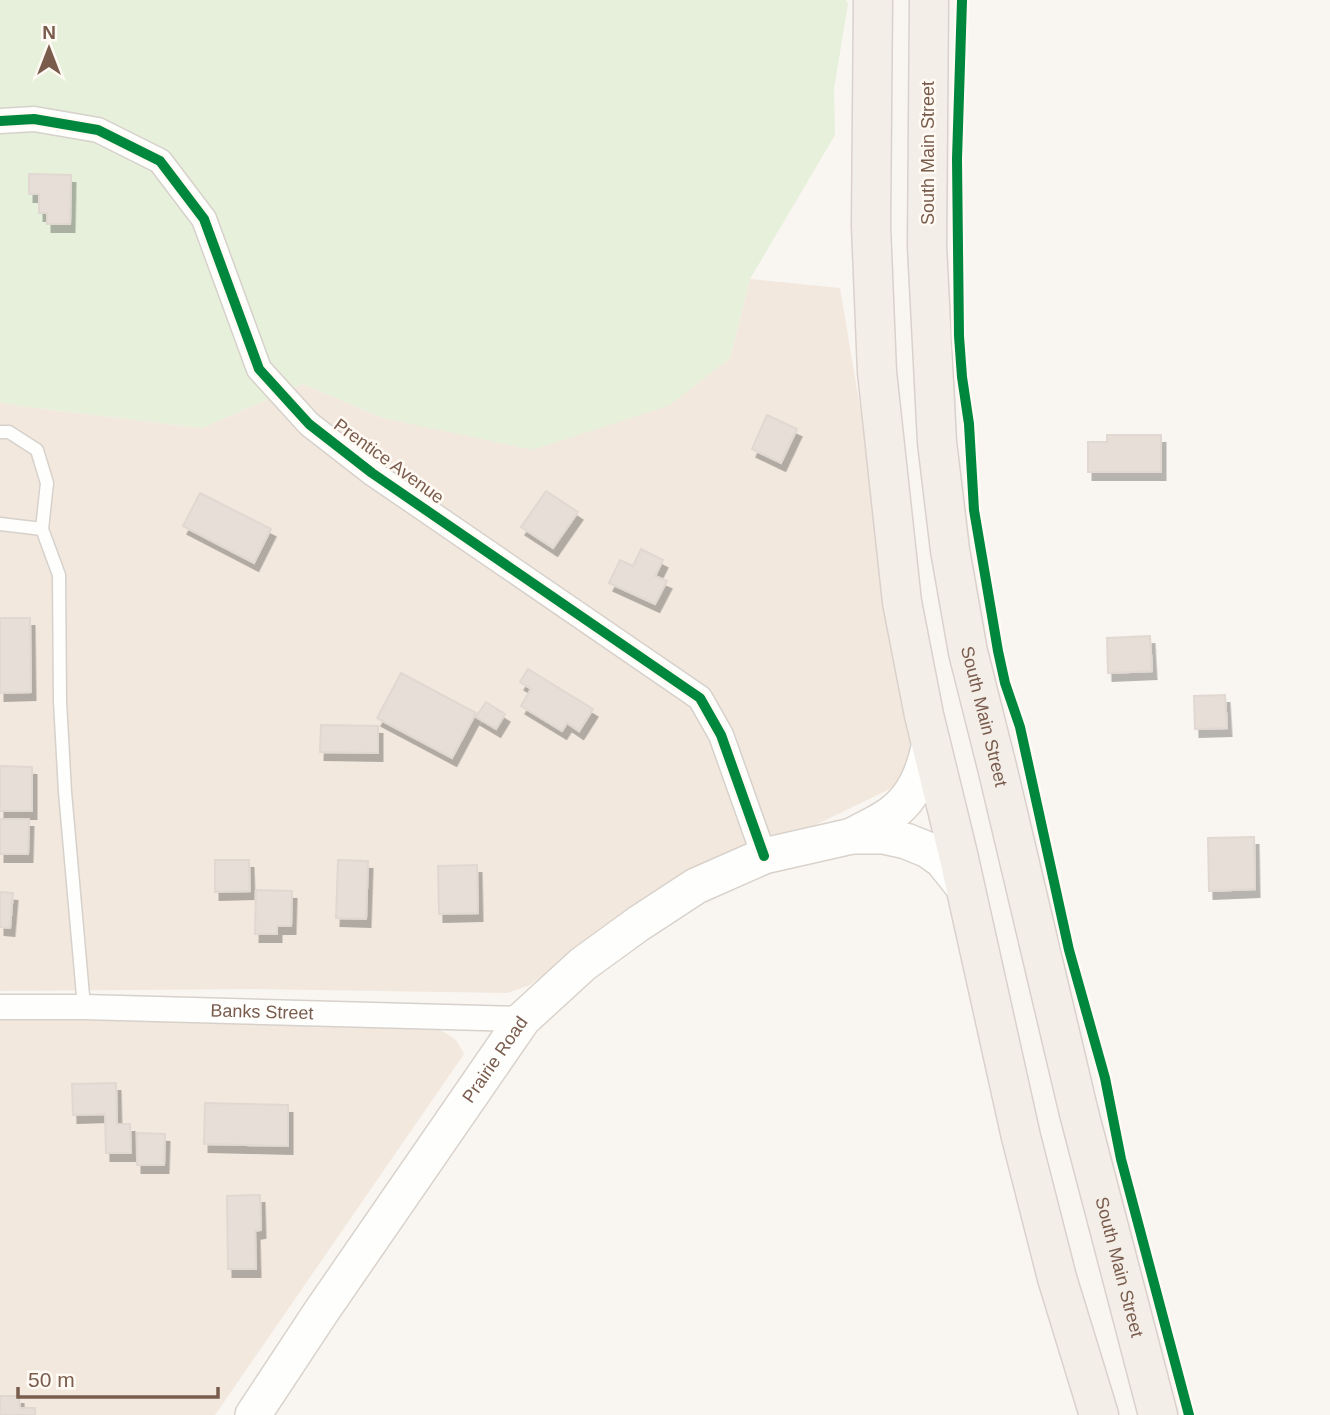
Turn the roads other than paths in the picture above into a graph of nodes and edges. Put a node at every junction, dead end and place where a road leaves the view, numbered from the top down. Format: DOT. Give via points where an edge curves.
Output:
graph roads {
  1 [pos="873,0"];
  2 [pos="929,0"];
  3 [pos="0,121"];
  4 [pos="0,432"];
  5 [pos="0,524"];
  6 [pos="42,529"];
  7 [pos="930,743"];
  8 [pos="852,836"];
  9 [pos="764,856"];
  10 [pos="966,890"];
  11 [pos="0,1007"];
  12 [pos="84,1007"];
  13 [pos="523,1019"];
  14 [pos="253,1415"];
  15 [pos="1099,1415"];
  16 [pos="1158,1415"];
  1 -- 7 [label="main road" via="871,226 877,372 902,602"];
  2 -- 16 [label="main road, South Main Street" via="927,246 937,442 950,550 968,652 1079,1113"];
  3 -- 9 [label="street, Prentice Avenue" via="34,119 98,130 160,161 204,219 259,369 309,424 372,473 700,698 721,735"];
  4 -- 6 [label="lane" via="9,432 37,450 47,482"];
  5 -- 6 [label="lane"];
  6 -- 12 [label="lane" via="59,575 65,792"];
  7 -- 8 [label="street, Prairie Road" via="912,794 891,814"];
  7 -- 10 [label="main road"];
  8 -- 9 [label="street, Prairie Road"];
  8 -- 10 [label="street, Prairie Road" via="883,836 928,850"];
  9 -- 13 [label="street, Prairie Road" via="696,886 638,924 583,964"];
  10 -- 15 [label="main road" via="1027,1163"];
  11 -- 12 [label="street, Banks Street"];
  12 -- 13 [label="street, Banks Street"];
  13 -- 14 [label="street, Prairie Road"];
}
